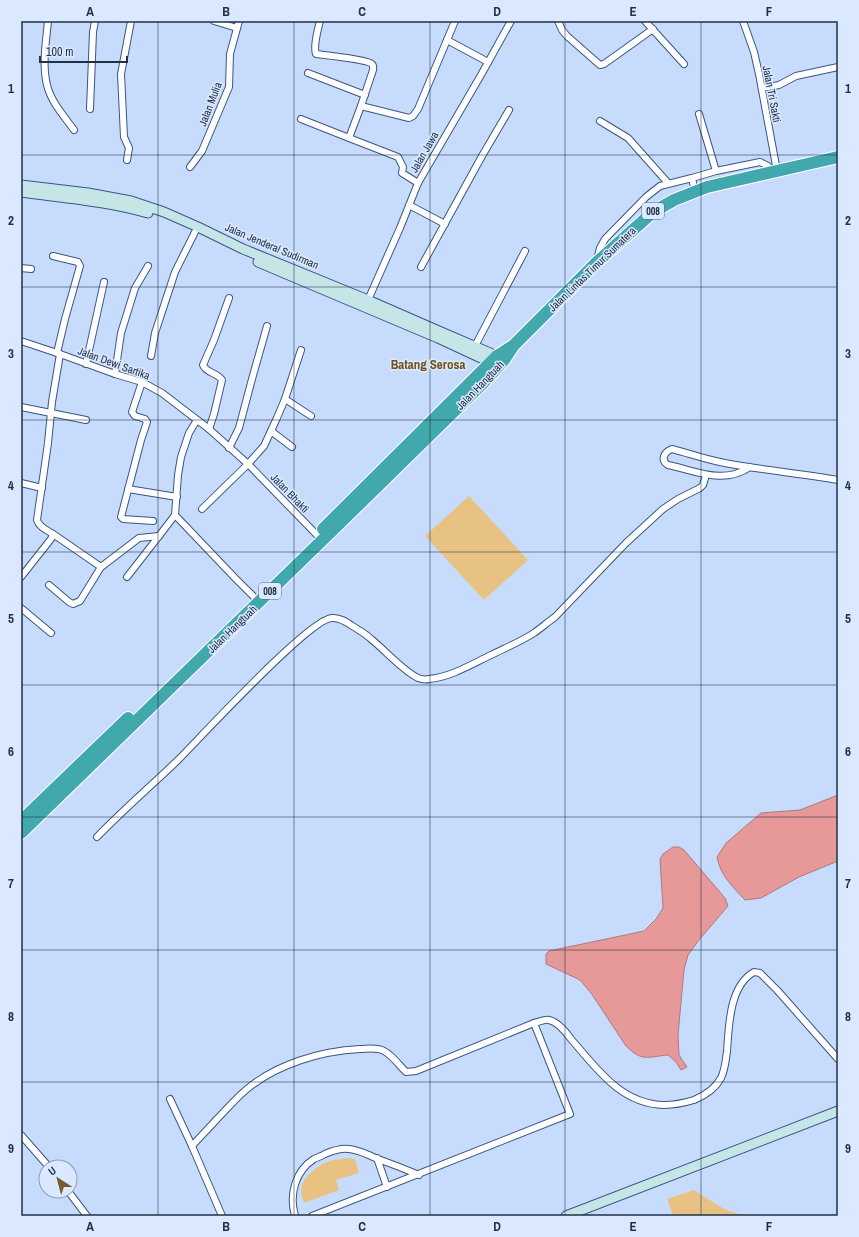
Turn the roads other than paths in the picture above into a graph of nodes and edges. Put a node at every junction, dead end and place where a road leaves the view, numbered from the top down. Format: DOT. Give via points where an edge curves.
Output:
graph roads {
  1 [pos="48,21"];
  2 [pos="95,21"];
  3 [pos="131,21"];
  4 [pos="214,21"];
  5 [pos="239,21"];
  6 [pos="320,21"];
  7 [pos="455,21"];
  8 [pos="511,21"];
  9 [pos="558,21"];
  10 [pos="645,21"];
  11 [pos="744,21"];
  12 [pos="237,28"];
  13 [pos="653,29"];
  14 [pos="448,40"];
  15 [pos="488,62"];
  16 [pos="684,64"];
  17 [pos="838,67"];
  18 [pos="308,73"];
  19 [pos="762,88"];
  20 [pos="365,95"];
  21 [pos="361,106"];
  22 [pos="90,108"];
  23 [pos="509,110"];
  24 [pos="699,114"];
  25 [pos="301,119"];
  26 [pos="600,121"];
  27 [pos="74,130"];
  28 [pos="348,138"];
  29 [pos="838,157"];
  30 [pos="127,160"];
  31 [pos="190,167"];
  32 [pos="716,171"];
  33 [pos="774,172"];
  34 [pos="692,178"];
  35 [pos="418,183"];
  36 [pos="668,183"];
  37 [pos="21,185"];
  38 [pos="21,192"];
  39 [pos="695,192"];
  40 [pos="118,202"];
  41 [pos="409,205"];
  42 [pos="445,224"];
  43 [pos="194,232"];
  44 [pos="525,251"];
  45 [pos="54,256"];
  46 [pos="596,263"];
  47 [pos="148,266"];
  48 [pos="421,267"];
  49 [pos="21,268"];
  50 [pos="31,269"];
  51 [pos="104,282"];
  52 [pos="229,298"];
  53 [pos="368,300"];
  54 [pos="393,315"];
  55 [pos="267,326"];
  56 [pos="21,341"];
  57 [pos="514,345"];
  58 [pos="475,346"];
  59 [pos="301,350"];
  60 [pos="59,353"];
  61 [pos="151,356"];
  62 [pos="498,361"];
  63 [pos="86,364"];
  64 [pos="115,374"];
  65 [pos="142,382"];
  66 [pos="285,399"];
  67 [pos="21,407"];
  68 [pos="50,412"];
  69 [pos="311,416"];
  70 [pos="86,420"];
  71 [pos="197,420"];
  72 [pos="209,429"];
  73 [pos="271,431"];
  74 [pos="292,447"];
  75 [pos="229,448"];
  76 [pos="248,464"];
  77 [pos="750,467"];
  78 [pos="706,475"];
  79 [pos="838,480"];
  80 [pos="21,483"];
  81 [pos="371,487"];
  82 [pos="42,488"];
  83 [pos="128,489"];
  84 [pos="177,497"];
  85 [pos="202,509"];
  86 [pos="175,515"];
  87 [pos="153,521"];
  88 [pos="53,534"];
  89 [pos="317,535"];
  90 [pos="158,536"];
  91 [pos="102,567"];
  92 [pos="127,577"];
  93 [pos="21,578"];
  94 [pos="49,585"];
  95 [pos="254,597"];
  96 [pos="21,608"];
  97 [pos="51,633"];
  98 [pos="38,810"];
  99 [pos="21,821"];
  100 [pos="21,833"];
  101 [pos="97,837"];
  102 [pos="534,1023"];
  103 [pos="838,1059"];
  104 [pos="170,1099"];
  105 [pos="838,1111"];
  106 [pos="21,1135"];
  107 [pos="192,1146"];
  108 [pos="377,1158"];
  109 [pos="42,1159"];
  110 [pos="418,1175"];
  111 [pos="387,1187"];
  112 [pos="73,1199"];
  113 [pos="84,1215"];
  114 [pos="222,1216"];
  115 [pos="295,1216"];
  116 [pos="312,1216"];
  117 [pos="566,1216"];
  1 -- 27 [label="street" via="45,65 47,85 56,105"];
  2 -- 22 [label="street"];
  3 -- 30 [label="street" via="121,74 124,137 129,148"];
  4 -- 12 [label="street"];
  5 -- 12 [label="street, Jalan Mulia"];
  6 -- 20 [label="street" via="315,45 316,54 356,60 373,66"];
  7 -- 14 [label="street"];
  8 -- 15 [label="street, Jalan Jawa"];
  9 -- 13 [label="street" via="567,36 600,65"];
  10 -- 13 [label="street"];
  11 -- 19 [label="street, Jalan Tri Sakti"];
  12 -- 31 [label="street, Jalan Mulia" via="230,54 229,87 202,151"];
  13 -- 16 [label="street"];
  14 -- 15 [label="street"];
  14 -- 21 [label="street" via="413,116 409,118"];
  15 -- 35 [label="street, Jalan Jawa"];
  17 -- 19 [label="street" via="796,76 779,85"];
  18 -- 20 [label="street"];
  19 -- 33 [label="street, Jalan Tri Sakti"];
  20 -- 21 [label="street"];
  21 -- 28 [label="street"];
  23 -- 42 [label="street"];
  24 -- 32 [label="street"];
  25 -- 28 [label="street"];
  26 -- 36 [label="street" via="628,138"];
  28 -- 35 [label="street" via="398,157 403,167 402,174"];
  29 -- 33 [label="highway, Jalan Lintas Timur Sumatera / 008"];
  32 -- 33 [label="street" via="760,162"];
  32 -- 34 [label="street"];
  33 -- 39 [label="highway, Jalan Lintas Timur Sumatera / 008"];
  34 -- 36 [label="street"];
  34 -- 39 [label="street"];
  35 -- 41 [label="street, Jalan Jawa"];
  36 -- 46 [label="street" via="646,197 605,239"];
  37 -- 40 [label="street, Jalan Jenderal Sudirman" via="88,193"];
  38 -- 40 [label="street, Jalan Jenderal Sudirman"];
  39 -- 46 [label="highway, Jalan Lintas Timur Sumatera / 008" via="652,212"];
  40 -- 43 [label="street, Jalan Jenderal Sudirman" via="162,217"];
  40 -- 53 [label="street, Jalan Jenderal Sudirman" via="131,201 164,212 243,249"];
  41 -- 42 [label="street"];
  41 -- 53 [label="street, Jalan Jawa"];
  42 -- 48 [label="street"];
  43 -- 54 [label="street, Jalan Jenderal Sudirman" via="280,271"];
  43 -- 61 [label="street" via="175,272"];
  44 -- 58 [label="street"];
  45 -- 60 [label="street" via="78,262 80,266 65,319"];
  46 -- 57 [label="highway, Jalan Lintas Timur Sumatera / 008"];
  47 -- 64 [label="street" via="135,288 121,333"];
  49 -- 50 [label="street"];
  51 -- 63 [label="street"];
  52 -- 72 [label="street" via="203,365 222,380"];
  53 -- 54 [label="street, Jalan Jenderal Sudirman"];
  54 -- 58 [label="street, Jalan Jenderal Sudirman"];
  54 -- 62 [label="street, Jalan Jenderal Sudirman" via="438,338"];
  55 -- 75 [label="street" via="239,428"];
  56 -- 60 [label="street, Jalan Dewi Sartika"];
  57 -- 62 [label="highway, Jalan Hangtuah / 008"];
  58 -- 62 [label="street, Jalan Jenderal Sudirman"];
  59 -- 66 [label="street"];
  60 -- 63 [label="street, Jalan Dewi Sartika"];
  60 -- 68 [label="street"];
  62 -- 81 [label="highway, Jalan Hangtuah / 008"];
  63 -- 64 [label="street, Jalan Dewi Sartika"];
  64 -- 65 [label="street, Jalan Dewi Sartika"];
  65 -- 71 [label="street, Jalan Dewi Sartika" via="162,393"];
  65 -- 83 [label="street" via="133,413 147,422"];
  66 -- 69 [label="street"];
  66 -- 73 [label="street"];
  67 -- 68 [label="street"];
  68 -- 70 [label="street"];
  68 -- 82 [label="street"];
  71 -- 72 [label="street, Jalan Dewi Sartika"];
  71 -- 84 [label="street" via="189,433 181,457"];
  72 -- 75 [label="street, Jalan Dewi Sartika"];
  73 -- 74 [label="street"];
  73 -- 76 [label="street" via="264,446"];
  75 -- 76 [label="street, Jalan Dewi Sartika"];
  76 -- 85 [label="street"];
  76 -- 89 [label="street, Jalan Bhakti"];
  77 -- 78 [label="street" via="726,476"];
  77 -- 78 [label="street" via="672,450 664,455 663,460 668,465"];
  77 -- 79 [label="street"];
  78 -- 101 [label="street" via="700,488 678,499 658,514 545,625 520,641 455,672 429,679 416,677 370,637 347,622 340,619 325,619 243,693"];
  80 -- 82 [label="street"];
  81 -- 89 [label="highway, Jalan Hangtuah / 008"];
  81 -- 98 [label="highway, Jalan Hangtuah / 008"];
  82 -- 88 [label="street" via="37,522"];
  83 -- 84 [label="street"];
  83 -- 87 [label="street" via="122,518"];
  84 -- 86 [label="street"];
  86 -- 90 [label="street"];
  86 -- 95 [label="street"];
  88 -- 91 [label="street"];
  88 -- 93 [label="street"];
  89 -- 95 [label="highway, Jalan Hangtuah / 008"];
  90 -- 91 [label="street" via="139,538"];
  90 -- 92 [label="street"];
  91 -- 94 [label="street" via="77,603 69,602"];
  95 -- 98 [label="highway, Jalan Hangtuah / 008"];
  96 -- 97 [label="street"];
  98 -- 99 [label="highway, Jalan Hangtuah / 008"];
  98 -- 100 [label="highway, Jalan Hangtuah / 008"];
  102 -- 103 [label="street" via="547,1019 553,1022 604,1076 626,1095 655,1105 686,1102 708,1093 722,1077 736,994 748,975 754,972 760,973 772,984"];
  102 -- 107 [label="street" via="416,1071 406,1072 384,1051 370,1048 344,1050 292,1064 274,1071 248,1088"];
  102 -- 110 [label="street" via="570,1114"];
  104 -- 107 [label="street"];
  105 -- 117 [label="street"];
  106 -- 109 [label="street"];
  107 -- 114 [label="street"];
  108 -- 110 [label="street"];
  108 -- 111 [label="street"];
  108 -- 115 [label="street" via="348,1149 330,1152 314,1159 303,1169 295,1183 292,1196"];
  110 -- 111 [label="street"];
  111 -- 116 [label="street"];
  112 -- 113 [label="street"];
}
